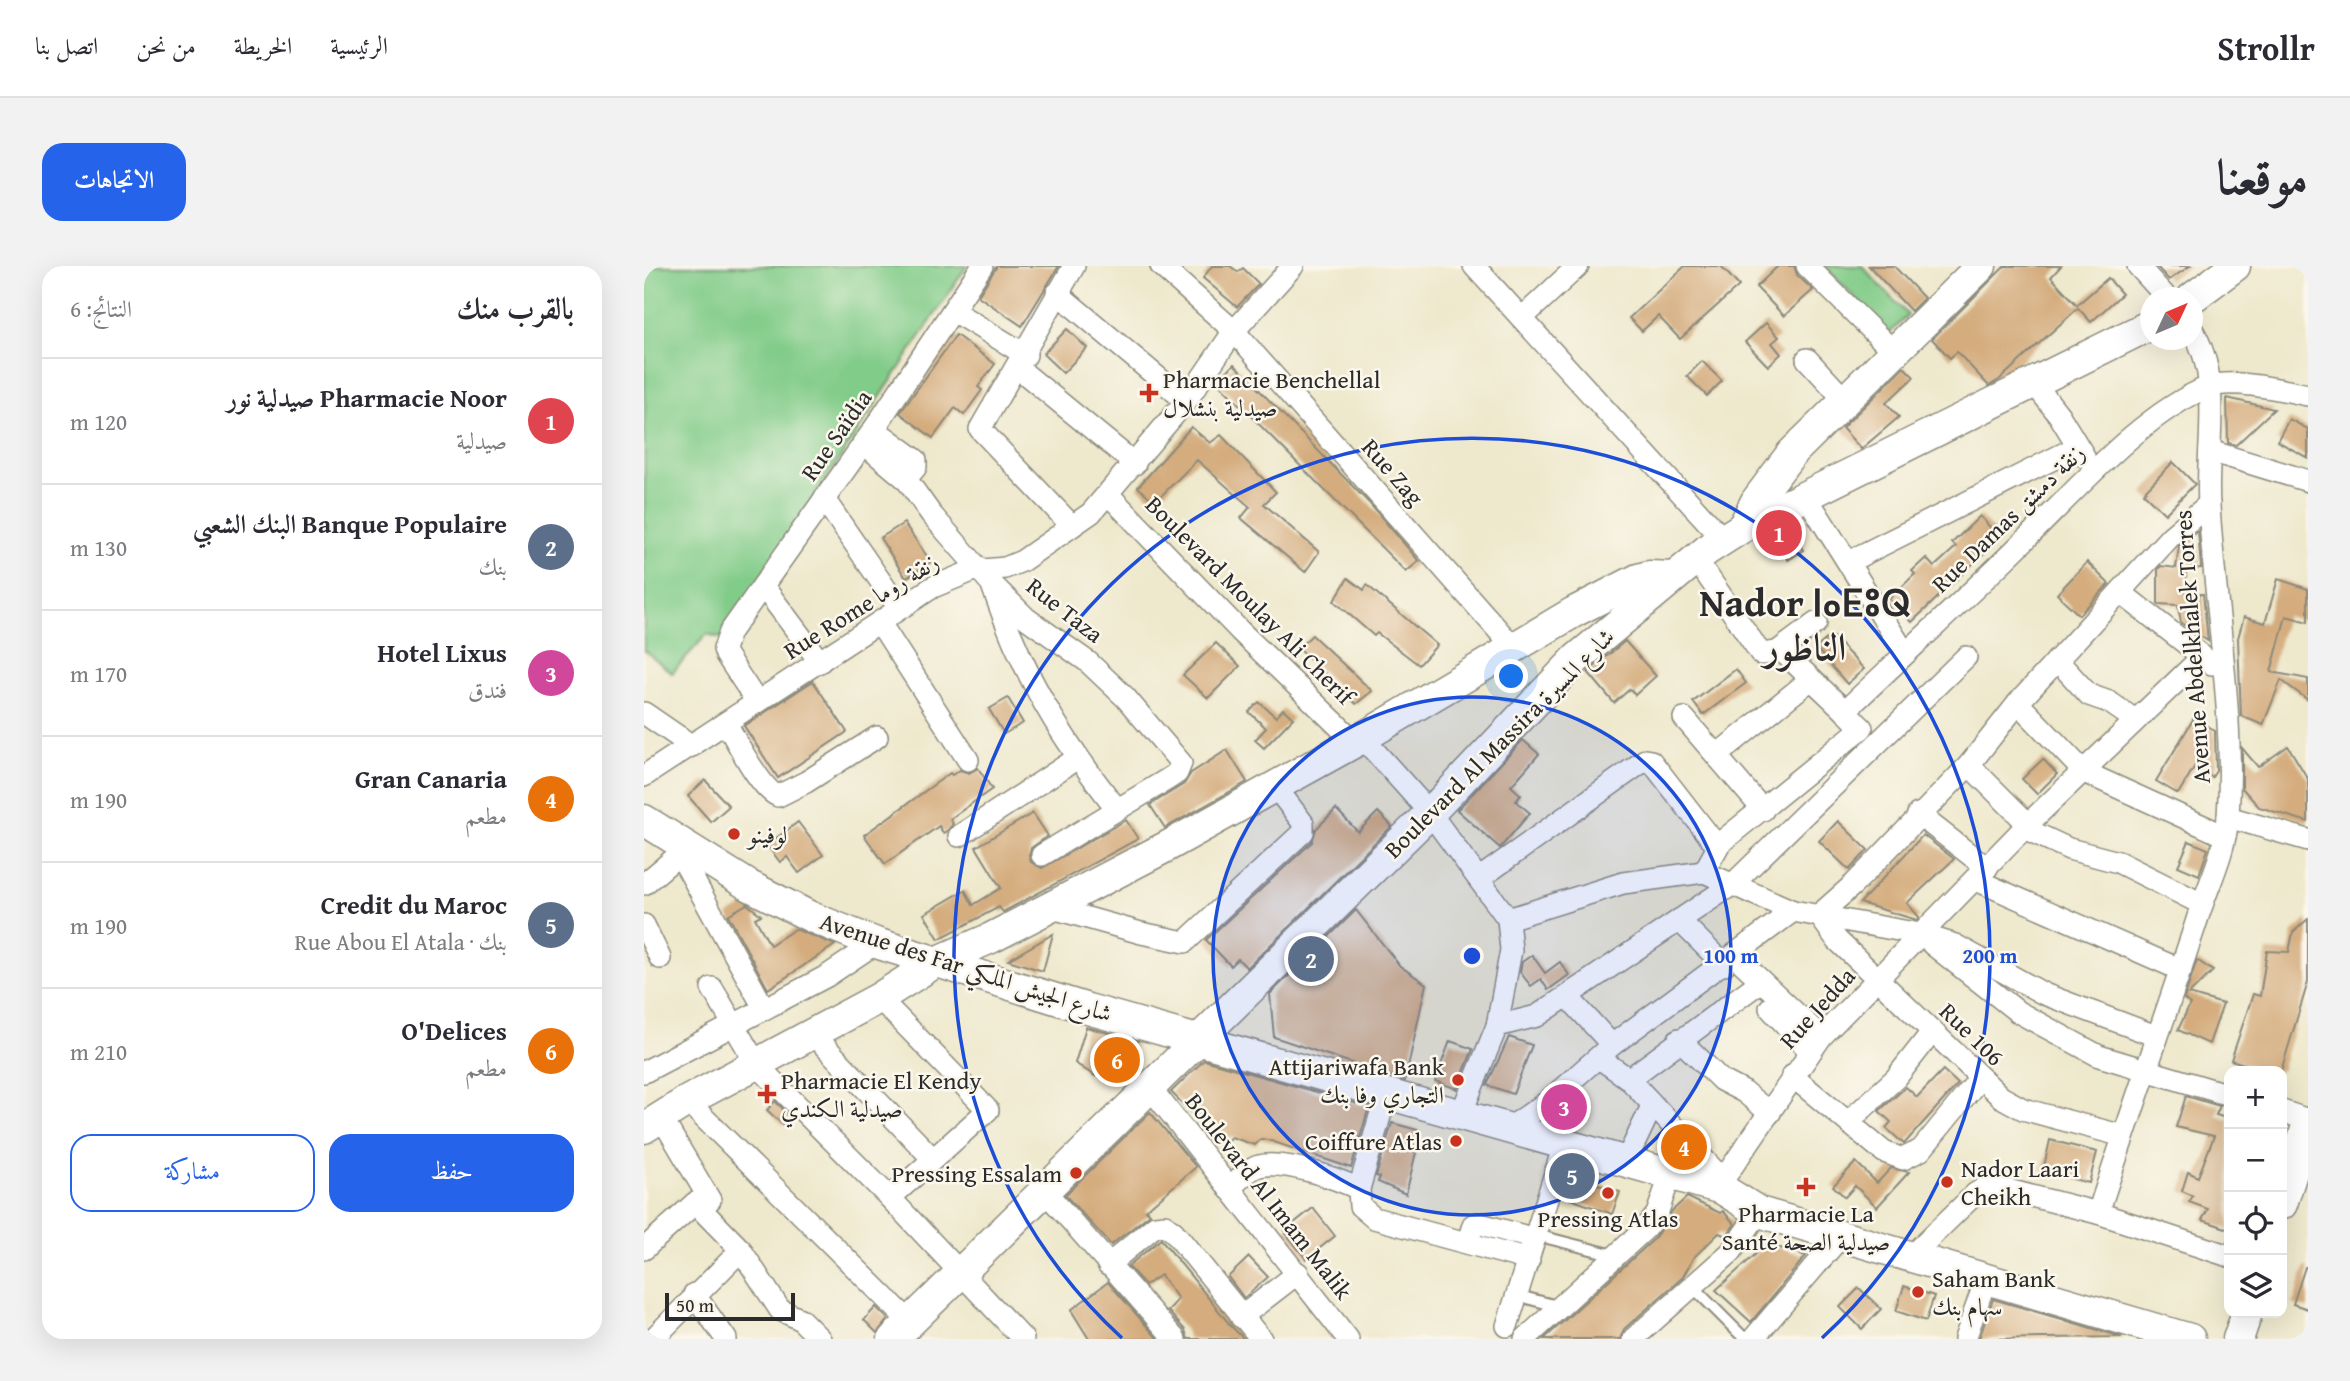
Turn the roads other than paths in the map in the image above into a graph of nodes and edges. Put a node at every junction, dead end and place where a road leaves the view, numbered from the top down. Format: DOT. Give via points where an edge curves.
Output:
graph roads {
  1 [pos="982,266"];
  2 [pos="1074,266"];
  3 [pos="1161,266"];
  4 [pos="1292,266"];
  5 [pos="1474,266"];
  6 [pos="1578,266"];
  7 [pos="1807,266"];
  8 [pos="1981,266"];
  9 [pos="2138,266"];
  10 [pos="2235,266"];
  11 [pos="2157,287"];
  12 [pos="2203,290"];
  13 [pos="1057,293"];
  14 [pos="953,311"];
  15 [pos="1522,318"];
  16 [pos="2140,330"];
  17 [pos="1234,331"];
  18 [pos="2203,349"];
  19 [pos="1893,351"];
  20 [pos="1807,359"];
  21 [pos="1022,361"];
  22 [pos="2034,383"];
  23 [pos="2210,386"];
  24 [pos="2308,395"];
  25 [pos="1844,399"];
  26 [pos="1186,401"];
  27 [pos="868,436"];
  28 [pos="2077,447"];
  29 [pos="2210,451"];
  30 [pos="1135,464"];
  31 [pos="2094,468"];
  32 [pos="2308,481"];
  33 [pos="1109,495"];
  34 [pos="1807,496"];
  35 [pos="824,499"];
  36 [pos="2209,503"];
  37 [pos="1072,526"];
  38 [pos="1733,533"];
  39 [pos="1850,561"];
  40 [pos="1685,568"];
  41 [pos="986,577"];
  42 [pos="763,586"];
  43 [pos="2120,592"];
  44 [pos="899,608"];
  45 [pos="880,623"];
  46 [pos="1816,623"];
  47 [pos="1513,647"];
  48 [pos="1780,650"];
  49 [pos="1905,653"];
  50 [pos="1966,657"];
  51 [pos="2201,659"];
  52 [pos="2057,660"];
  53 [pos="820,662"];
  54 [pos="2222,669"];
  55 [pos="1810,680"];
  56 [pos="757,702"];
  57 [pos="2018,703"];
  58 [pos="1845,711"];
  59 [pos="644,713"];
  60 [pos="1684,719"];
  61 [pos="2135,720"];
  62 [pos="726,723"];
  63 [pos="1862,728"];
  64 [pos="877,737"];
  65 [pos="1359,739"];
  66 [pos="692,746"];
  67 [pos="1876,746"];
  68 [pos="1717,755"];
  69 [pos="1076,759"];
  70 [pos="968,760"];
  71 [pos="1969,765"];
  72 [pos="2084,772"];
  73 [pos="644,776"];
  74 [pos="1274,785"];
  75 [pos="1116,810"];
  76 [pos="1763,810"];
  77 [pos="1430,813"];
  78 [pos="1918,814"];
  79 [pos="644,820"];
  80 [pos="2026,826"];
  81 [pos="2226,827"];
  82 [pos="959,836"];
  83 [pos="2308,841"];
  84 [pos="1717,846"];
  85 [pos="684,851"];
  86 [pos="1042,855"];
  87 [pos="1704,872"];
  88 [pos="1981,874"];
  89 [pos="1479,878"];
  90 [pos="644,884"];
  91 [pos="1733,884"];
  92 [pos="2202,904"];
  93 [pos="1052,908"];
  94 [pos="1794,911"];
  95 [pos="1819,915"];
  96 [pos="1508,919"];
  97 [pos="1679,919"];
  98 [pos="644,925"];
  99 [pos="1920,934"];
  100 [pos="876,943"];
  101 [pos="660,958"];
  102 [pos="1730,961"];
  103 [pos="936,962"];
  104 [pos="2180,970"];
  105 [pos="1879,979"];
  106 [pos="1756,985"];
  107 [pos="712,988"];
  108 [pos="1568,997"];
  109 [pos="879,998"];
  110 [pos="764,1009"];
  111 [pos="733,1025"];
  112 [pos="1497,1026"];
  113 [pos="1932,1032"];
  114 [pos="813,1034"];
  115 [pos="2156,1036"];
  116 [pos="1196,1038"];
  117 [pos="1679,1039"];
  118 [pos="1815,1043"];
  119 [pos="1606,1052"];
  120 [pos="757,1065"];
  121 [pos="2144,1068"];
  122 [pos="644,1072"];
  123 [pos="1792,1076"];
  124 [pos="1980,1078"];
  125 [pos="1629,1079"];
  126 [pos="1149,1086"];
  127 [pos="1387,1092"];
  128 [pos="2224,1093"];
  129 [pos="687,1101"];
  130 [pos="1652,1106"];
  131 [pos="1770,1113"];
  132 [pos="2287,1113"];
  133 [pos="1461,1114"];
  134 [pos="2308,1121"];
  135 [pos="652,1122"];
  136 [pos="1848,1122"];
  137 [pos="1508,1129"];
  138 [pos="2123,1136"];
  139 [pos="1564,1145"];
  140 [pos="933,1158"];
  141 [pos="1625,1163"];
  142 [pos="1670,1176"];
  143 [pos="1722,1185"];
  144 [pos="1229,1189"];
  145 [pos="1359,1189"];
  146 [pos="1044,1190"];
  147 [pos="2286,1192"];
  148 [pos="701,1198"];
  149 [pos="890,1198"];
  150 [pos="1759,1212"];
  151 [pos="2098,1213"];
  152 [pos="1841,1236"];
  153 [pos="1535,1237"];
  154 [pos="1471,1243"];
  155 [pos="645,1247"];
  156 [pos="741,1250"];
  157 [pos="2226,1255"];
  158 [pos="1618,1256"];
  159 [pos="1910,1257"];
  160 [pos="1529,1260"];
  161 [pos="1108,1265"];
  162 [pos="961,1272"];
  163 [pos="1298,1273"];
  164 [pos="1986,1279"];
  165 [pos="1693,1288"];
  166 [pos="694,1294"];
  167 [pos="1519,1296"];
  168 [pos="1562,1307"];
  169 [pos="1241,1317"];
  170 [pos="2245,1318"];
  171 [pos="1507,1326"];
  172 [pos="901,1331"];
  173 [pos="2148,1334"];
  174 [pos="653,1339"];
  175 [pos="726,1339"];
  176 [pos="821,1339"];
  177 [pos="1023,1339"];
  178 [pos="1175,1339"];
  179 [pos="1261,1339"];
  180 [pos="1348,1339"];
  181 [pos="1525,1339"];
  182 [pos="1633,1339"];
  183 [pos="1745,1339"];
  184 [pos="1753,1339"];
  185 [pos="1965,1339"];
  186 [pos="2190,1339"];
  187 [pos="2238,1339"];
  1 -- 14 [label="street, Rue Saïdia"];
  2 -- 13 [label="street"];
  3 -- 17 [label="street, Rue Zag"];
  4 -- 17 [label="street, Rue Rome زنقة روما"];
  5 -- 15 [label="street"];
  6 -- 15 [label="street"];
  7 -- 19 [label="street"];
  8 -- 19 [label="main road, Boulevard Al Massira شارع المسيرة"];
  9 -- 11 [label="street"];
  10 -- 12 [label="main road"];
  13 -- 21 [label="street"];
  13 -- 26 [label="street"];
  14 -- 21 [label="street"];
  14 -- 27 [label="street, Rue Saïdia"];
  15 -- 38 [label="street"];
  16 -- 22 [label="main road"];
  17 -- 26 [label="street, Rue Rome زنقة روما"];
  17 -- 47 [label="street, Rue Zag"];
  18 -- 23 [label="street, Avenue Abdelkhalek Torres"];
  19 -- 25 [label="main road, Boulevard Al Massira شارع المسيرة"];
  20 -- 25 [label="street"];
  21 -- 30 [label="street"];
  21 -- 37 [label="street" via="980,427"];
  22 -- 28 [label="street"];
  22 -- 34 [label="main road"];
  23 -- 24 [label="street" via="2268,387"];
  23 -- 29 [label="street, Avenue Abdelkhalek Torres"];
  23 -- 31 [label="street, Rue Damas زنقة دمشق" via="2165,413"];
  25 -- 38 [label="main road, Boulevard Al Massira شارع المسيرة" via="1773,475"];
  26 -- 30 [label="street, Rue Rome زنقة روما"];
  27 -- 35 [label="street, Rue Saïdia"];
  27 -- 41 [label="street, Rue Taza"];
  28 -- 31 [label="street"];
  28 -- 39 [label="street"];
  29 -- 32 [label="street"];
  29 -- 36 [label="street, Avenue Abdelkhalek Torres"];
  30 -- 33 [label="street, Rue Rome زنقة روما"];
  31 -- 49 [label="street, Rue Damas زنقة دمشق"];
  33 -- 37 [label="street, Rue Rome زنقة روما"];
  33 -- 65 [label="street, Boulevard Moulay Ali Cherif" via="1240,631"];
  34 -- 38 [label="main road"];
  34 -- 39 [label="street"];
  35 -- 42 [label="street, Rue Saïdia"];
  35 -- 44 [label="street"];
  36 -- 43 [label="street" via="2169,537"];
  36 -- 54 [label="street, Avenue Abdelkhalek Torres"];
  37 -- 41 [label="street, Rue Rome زنقة روما" via="1022,561"];
  38 -- 40 [label="main road, Boulevard Al Massira شارع المسيرة"];
  39 -- 49 [label="street"];
  40 -- 47 [label="main road" via="1638,579"];
  40 -- 48 [label="street" via="1755,648 1765,656"];
  40 -- 77 [label="main road, Boulevard Al Massira شارع المسيرة" via="1576,659"];
  41 -- 44 [label="street, Rue Rome زنقة روما" via="948,580"];
  41 -- 69 [label="street" via="1012,643"];
  41 -- 75 [label="street, Rue Taza" via="1026,618 1081,655 1125,697 1181,763 1177,773"];
  42 -- 53 [label="street"];
  42 -- 56 [label="street, Rue Saïdia" via="730,632 724,649"];
  43 -- 51 [label="street"];
  43 -- 52 [label="street"];
  44 -- 45 [label="street, Rue Rome زنقة روما"];
  45 -- 53 [label="street, Rue Rome زنقة روما"];
  45 -- 70 [label="street"];
  46 -- 48 [label="street"];
  47 -- 65 [label="main road"];
  48 -- 55 [label="street"];
  49 -- 58 [label="street, Rue Damas زنقة دمشق"];
  50 -- 67 [label="street"];
  51 -- 54 [label="street"];
  51 -- 61 [label="street, Rue Jedda"];
  52 -- 57 [label="street"];
  52 -- 61 [label="street" via="2089,695"];
  53 -- 56 [label="street, Rue Rome زنقة روما"];
  54 -- 81 [label="street, Avenue Abdelkhalek Torres" via="2229,747"];
  55 -- 58 [label="street"];
  55 -- 68 [label="street"];
  56 -- 62 [label="street, Rue Rome زنقة روما"];
  57 -- 71 [label="street"];
  57 -- 72 [label="street"];
  58 -- 63 [label="street"];
  59 -- 66 [label="street"];
  60 -- 68 [label="street"];
  61 -- 72 [label="street, Rue Jedda"];
  62 -- 64 [label="street" via="773,794 781,795"];
  62 -- 66 [label="street, Rue Rome زنقة روما"];
  63 -- 67 [label="street"];
  63 -- 76 [label="street"];
  65 -- 74 [label="main road"];
  65 -- 77 [label="street"];
  66 -- 73 [label="street, Rue Rome زنقة روما"];
  67 -- 91 [label="street"];
  68 -- 76 [label="street"];
  69 -- 75 [label="street"];
  69 -- 82 [label="street"];
  71 -- 78 [label="street"];
  71 -- 80 [label="street"];
  72 -- 80 [label="street, Rue Jedda"];
  72 -- 81 [label="street"];
  74 -- 93 [label="main road"];
  74 -- 93 [label="street" via="1303,823 1303,832 1185,943"];
  75 -- 86 [label="street"];
  76 -- 84 [label="street"];
  77 -- 89 [label="street"];
  77 -- 116 [label="main road, Boulevard Al Massira شارع المسيرة"];
  78 -- 88 [label="street"];
  78 -- 95 [label="street"];
  79 -- 85 [label="main road, Avenue des Far شارع الجيش الملكي"];
  80 -- 88 [label="street, Rue Jedda"];
  80 -- 92 [label="street" via="2069,849 2118,862"];
  81 -- 83 [label="street"];
  81 -- 92 [label="street, Avenue Abdelkhalek Torres"];
  84 -- 87 [label="street"];
  84 -- 89 [label="street" via="1651,761 1641,761"];
  85 -- 90 [label="street"];
  85 -- 100 [label="main road, Avenue des Far شارع الجيش الملكي" via="779,901"];
  85 -- 110 [label="street"];
  87 -- 91 [label="street"];
  87 -- 96 [label="street" via="1623,883"];
  88 -- 99 [label="street, Rue Jedda"];
  88 -- 104 [label="street"];
  89 -- 96 [label="street"];
  91 -- 94 [label="street"];
  91 -- 97 [label="street"];
  92 -- 104 [label="street, Avenue Abdelkhalek Torres"];
  93 -- 103 [label="main road"];
  94 -- 95 [label="street"];
  94 -- 102 [label="street"];
  95 -- 99 [label="street"];
  95 -- 105 [label="street, Rue 106" via="1837,940"];
  96 -- 112 [label="street" via="1511,950"];
  97 -- 102 [label="street"];
  97 -- 108 [label="street"];
  98 -- 101 [label="street"];
  99 -- 105 [label="street, Rue Jedda"];
  99 -- 115 [label="street" via="1955,945 2044,994"];
  99 -- 121 [label="street" via="2018,1012 2099,1056"];
  100 -- 103 [label="main road, Avenue des Far شارع الجيش الملكي"];
  100 -- 110 [label="street" via="827,976"];
  102 -- 106 [label="street"];
  102 -- 119 [label="street"];
  103 -- 109 [label="main road"];
  103 -- 116 [label="main road, Avenue des Far شارع الجيش الملكي"];
  104 -- 115 [label="street, Avenue Abdelkhalek Torres"];
  105 -- 113 [label="street, Rue 106"];
  105 -- 118 [label="street, Rue Jedda"];
  106 -- 117 [label="street"];
  106 -- 118 [label="street"];
  107 -- 111 [label="street"];
  108 -- 112 [label="street" via="1525,1021"];
  108 -- 119 [label="street"];
  109 -- 114 [label="main road"];
  109 -- 140 [label="street" via="988,1110"];
  110 -- 111 [label="street"];
  111 -- 120 [label="street"];
  111 -- 122 [label="street"];
  112 -- 133 [label="street"];
  113 -- 124 [label="street, Rue 106"];
  113 -- 136 [label="street" via="1896,1078"];
  114 -- 120 [label="main road"];
  114 -- 140 [label="street"];
  115 -- 121 [label="street, Avenue Abdelkhalek Torres"];
  116 -- 126 [label="main road, Boulevard Al Massira شارع المسيرة"];
  116 -- 127 [label="main road, Avenue des Far شارع الجيش الملكي"];
  117 -- 125 [label="street"];
  117 -- 131 [label="street" via="1721,1080"];
  118 -- 123 [label="street, Rue Jedda"];
  119 -- 125 [label="street"];
  119 -- 137 [label="street"];
  120 -- 129 [label="main road"];
  120 -- 149 [label="street"];
  121 -- 128 [label="street"];
  121 -- 138 [label="street, Avenue Abdelkhalek Torres"];
  123 -- 131 [label="street, Rue Jedda"];
  123 -- 136 [label="street"];
  124 -- 136 [label="street" via="1921,1150 1908,1158 1884,1152"];
  124 -- 138 [label="street, Rue 106" via="2023,1109"];
  125 -- 130 [label="street"];
  126 -- 144 [label="street, Boulevard Al Imam Malik"];
  126 -- 146 [label="main road, Boulevard Al Massira شارع المسيرة"];
  127 -- 133 [label="main road, Avenue des Far شارع الجيش الملكي"];
  127 -- 145 [label="street"];
  129 -- 135 [label="main road"];
  129 -- 172 [label="street"];
  130 -- 141 [label="street"];
  130 -- 143 [label="street"];
  131 -- 143 [label="street, Rue Jedda"];
  132 -- 134 [label="street"];
  133 -- 137 [label="main road, Avenue des Far شارع الجيش الملكي"];
  134 -- 147 [label="main road"];
  135 -- 148 [label="street"];
  137 -- 139 [label="main road, Avenue des Far شارع الجيش الملكي"];
  138 -- 151 [label="street, Avenue Abdelkhalek Torres"];
  139 -- 141 [label="main road, Avenue des Far شارع الجيش الملكي"];
  139 -- 153 [label="street"];
  140 -- 149 [label="street"];
  141 -- 142 [label="main road, Avenue des Far شارع الجيش الملكي"];
  142 -- 143 [label="main road, Avenue des Far شارع الجيش الملكي"];
  142 -- 158 [label="street" via="1657,1214"];
  143 -- 150 [label="main road, Avenue des Far شارع الجيش الملكي"];
  144 -- 145 [label="street" via="1252,1169 1271,1165 1315,1173"];
  144 -- 163 [label="street, Boulevard Al Imam Malik"];
  145 -- 154 [label="street" via="1360,1206 1374,1218"];
  146 -- 161 [label="street"];
  146 -- 162 [label="main road, Boulevard Al Massira شارع المسيرة"];
  148 -- 155 [label="street"];
  148 -- 156 [label="street"];
  149 -- 162 [label="street"];
  150 -- 152 [label="main road, Avenue des Far شارع الجيش الملكي"];
  150 -- 165 [label="street" via="1742,1239"];
  151 -- 157 [label="street"];
  151 -- 159 [label="street" via="1996,1187 1983,1189"];
  152 -- 159 [label="main road, Avenue des Far شارع الجيش الملكي"];
  152 -- 184 [label="street"];
  153 -- 154 [label="street" via="1477,1223"];
  153 -- 158 [label="lane"];
  153 -- 160 [label="street"];
  154 -- 160 [label="street"];
  156 -- 166 [label="street"];
  156 -- 176 [label="street" via="780,1310 800,1319"];
  158 -- 168 [label="street"];
  159 -- 164 [label="main road, Avenue des Far شارع الجيش الملكي"];
  160 -- 167 [label="street"];
  161 -- 169 [label="street" via="1155,1226 1165,1226"];
  161 -- 178 [label="street"];
  162 -- 172 [label="main road, Boulevard Al Massira شارع المسيرة"];
  162 -- 177 [label="street"];
  163 -- 169 [label="street"];
  163 -- 180 [label="street, Boulevard Al Imam Malik"];
  164 -- 173 [label="main road, Avenue des Far شارع الجيش الملكي"];
  164 -- 185 [label="street"];
  165 -- 182 [label="street"];
  165 -- 183 [label="lane"];
  166 -- 174 [label="street"];
  166 -- 175 [label="street"];
  167 -- 168 [label="lane"];
  167 -- 171 [label="street"];
  168 -- 181 [label="street"];
  169 -- 179 [label="street"];
  170 -- 187 [label="main road"];
  173 -- 186 [label="main road, Avenue des Far شارع الجيش الملكي"];
}
